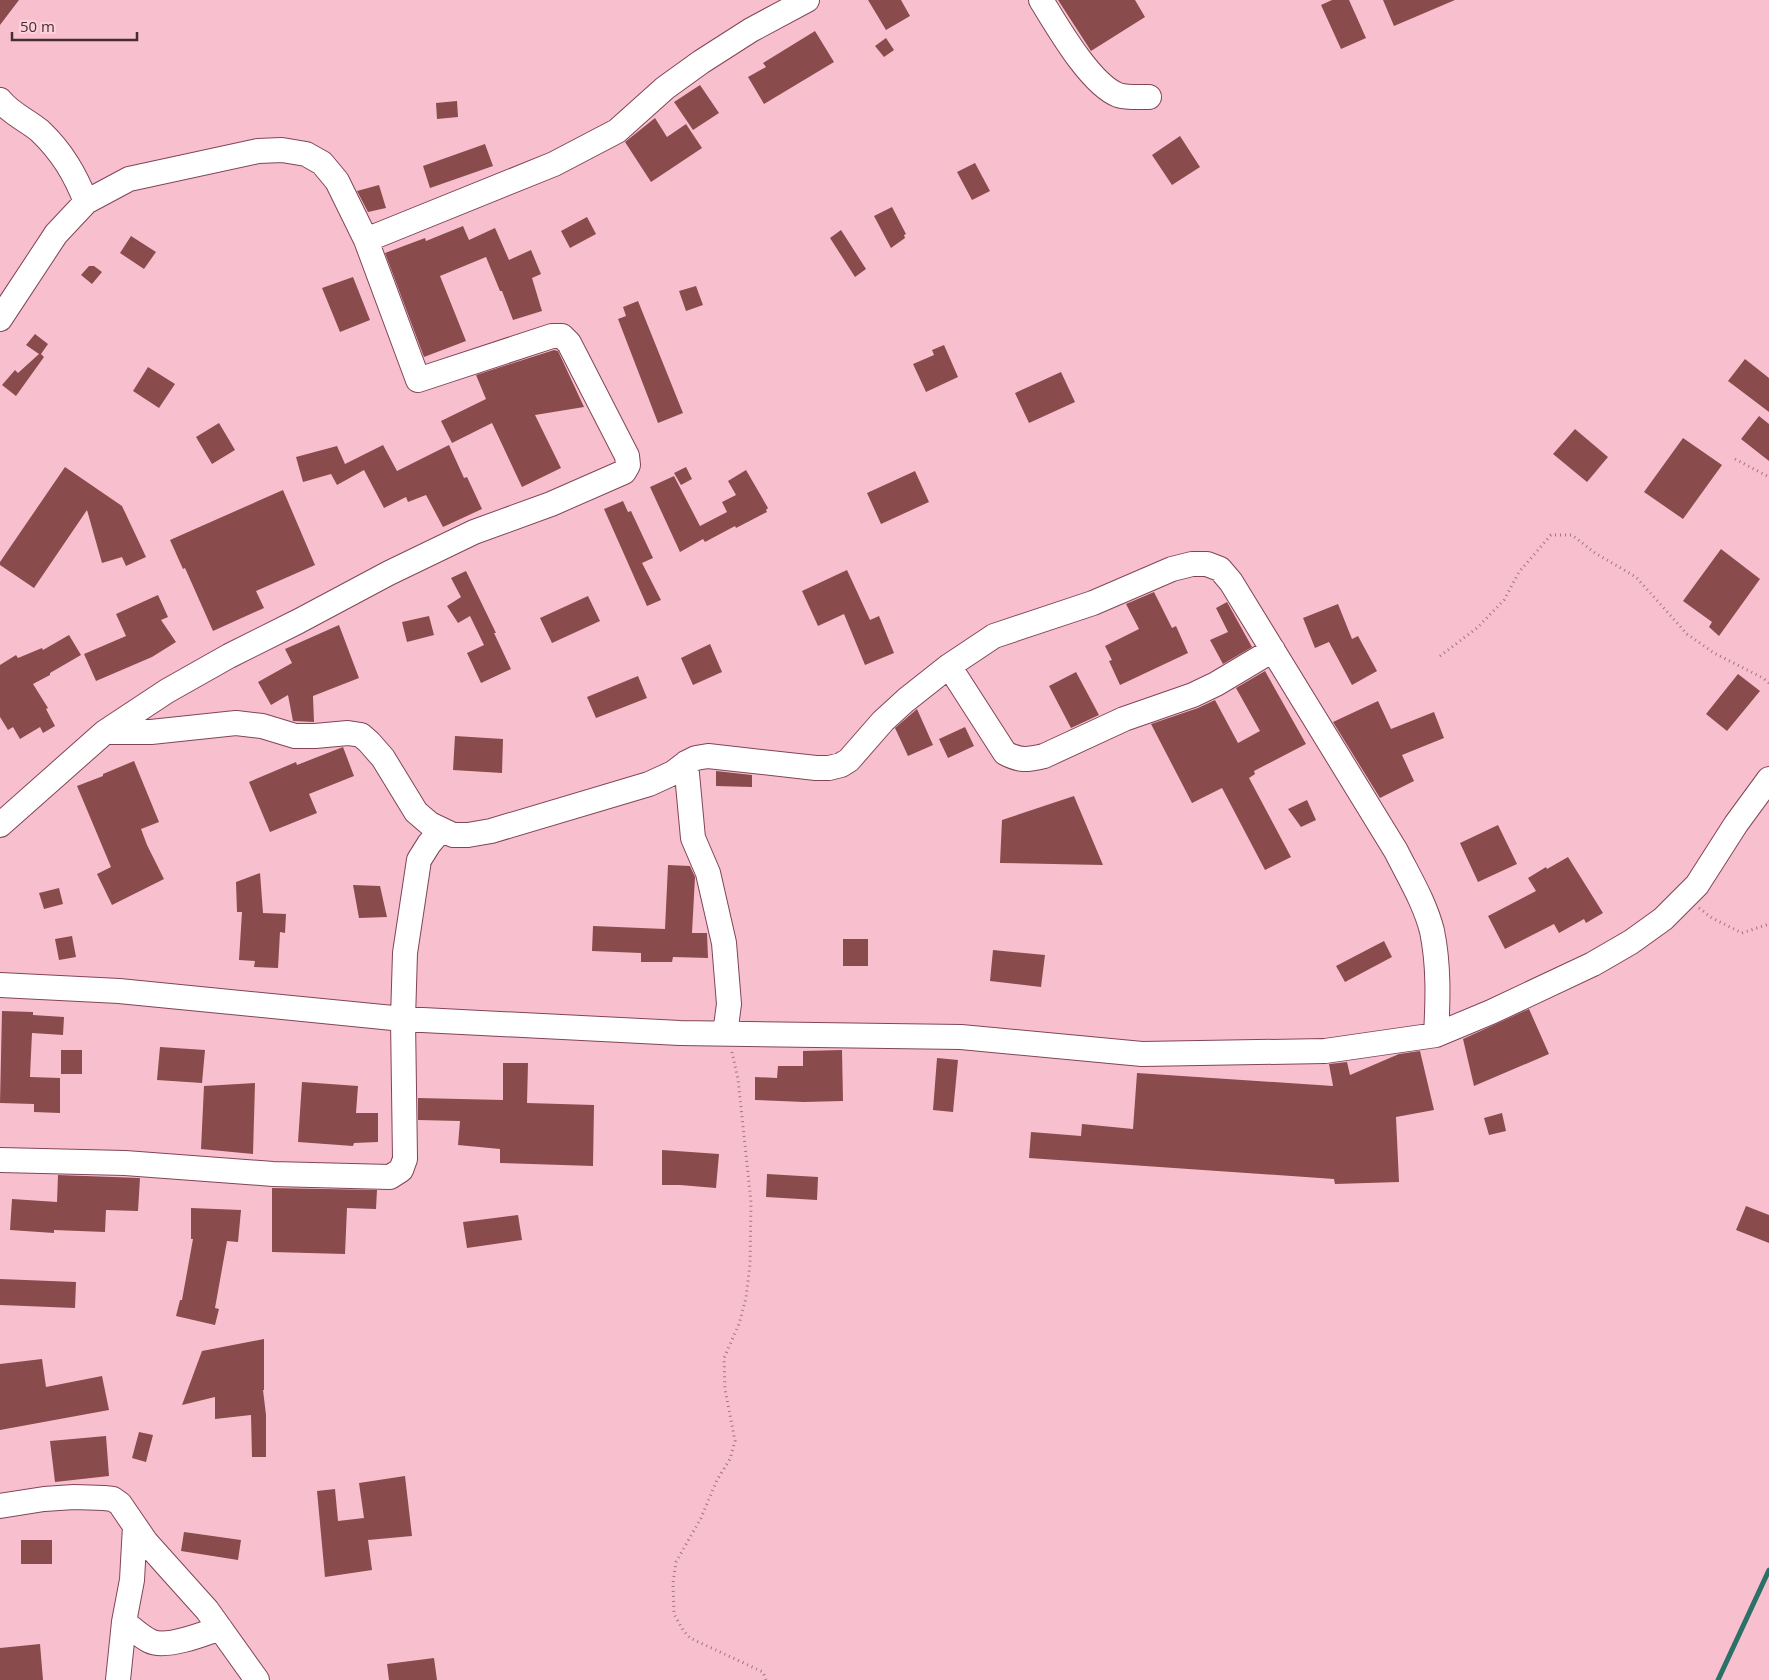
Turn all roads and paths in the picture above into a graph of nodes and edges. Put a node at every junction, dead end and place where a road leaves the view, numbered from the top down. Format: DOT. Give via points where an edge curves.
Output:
graph roads {
  1 [pos="807,0"];
  2 [pos="1041,0"];
  3 [pos="1149,97"];
  4 [pos="0,100"];
  5 [pos="86,202"];
  6 [pos="366,240"];
  7 [pos="0,319"];
  8 [pos="1735,459"];
  9 [pos="1769,477"];
  10 [pos="1273,650"];
  11 [pos="1440,656"];
  12 [pos="949,666"];
  13 [pos="1769,683"];
  14 [pos="105,732"];
  15 [pos="686,763"];
  16 [pos="1769,779"];
  17 [pos="0,825"];
  18 [pos="441,830"];
  19 [pos="1685,897"];
  20 [pos="1769,924"];
  21 [pos="0,985"];
  22 [pos="403,1019"];
  23 [pos="1436,1035"];
  24 [pos="724,1041"];
  25 [pos="0,1160"];
  26 [pos="0,1506"];
  27 [pos="135,1526"];
  28 [pos="124,1622"];
  29 [pos="220,1628"];
  30 [pos="118,1680"];
  31 [pos="257,1680"];
  32 [pos="766,1680"];
  1 -- 6 [label="street" via="701,62 665,88 616,131 584,149"];
  2 -- 3 [label="street" via="1084,65 1101,82 1117,94"];
  4 -- 5 [label="street" via="51,144 76,177"];
  5 -- 6 [label="street" via="128,179 258,151 282,150 306,154 322,164 337,181"];
  5 -- 7 [label="street" via="56,234"];
  6 -- 14 [label="street" via="418,380 552,336 562,336 627,456 628,465 624,472 551,504 474,532 389,572 229,656"];
  8 -- 9 [label="path"];
  10 -- 12 [label="street" via="1232,582 1220,569 1207,564 1192,564 1093,603 994,636"];
  10 -- 12 [label="street" via="1193,695 1141,712 1044,756 1028,760 1016,759 1005,753"];
  10 -- 23 [label="street" via="1420,896 1432,931 1436,964"];
  11 -- 13 [label="path" via="1477,628 1504,600 1519,572 1551,535 1572,535 1636,578 1687,634"];
  12 -- 15 [label="street" via="883,721 841,765 816,768 708,756"];
  14 -- 17 [label="street"];
  14 -- 18 [label="street" via="151,732 236,723 262,726 295,736 361,735 383,758 416,812"];
  15 -- 18 [label="street" via="649,784 491,831 454,835"];
  15 -- 24 [label="street" via="693,838 708,873 724,943 728,1004"];
  16 -- 19 [label="street" via="1697,885"];
  18 -- 22 [label="street" via="419,860 415,878 406,953"];
  19 -- 20 [label="path" via="1712,918 1742,933"];
  19 -- 23 [label="street" via="1663,919 1593,964"];
  21 -- 22 [label="street" via="119,991"];
  22 -- 24 [label="street" via="680,1033"];
  22 -- 25 [label="street" via="405,1160 401,1170 390,1176 273,1174 125,1163"];
  23 -- 24 [label="street" via="1325,1051 1142,1054 961,1037"];
  24 -- 32 [label="path" via="733,1052 738,1079 751,1202 746,1298 724,1358 725,1389 735,1441 730,1459 717,1480 697,1527 676,1562 674,1614 690,1638 763,1672"];
  26 -- 27 [label="street" via="44,1499 112,1499 120,1504"];
  27 -- 28 [label="street" via="132,1580"];
  27 -- 29 [label="street"];
  28 -- 29 [label="street" via="151,1642 197,1637"];
  28 -- 30 [label="street"];
  29 -- 31 [label="street"];
}
